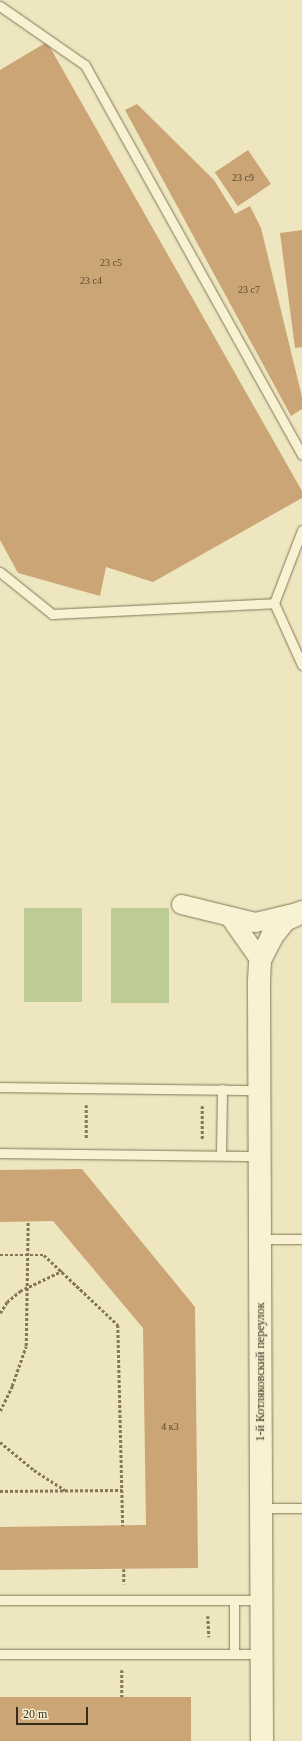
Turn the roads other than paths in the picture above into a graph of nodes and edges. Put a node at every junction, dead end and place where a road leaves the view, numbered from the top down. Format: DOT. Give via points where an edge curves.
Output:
graph roads {
  1 [pos="0,6"];
  2 [pos="302,455"];
  3 [pos="302,530"];
  4 [pos="0,572"];
  5 [pos="274,603"];
  6 [pos="302,666"];
  7 [pos="181,904"];
  8 [pos="302,912"];
  9 [pos="230,917"];
  10 [pos="260,960"];
  11 [pos="0,1087"];
  12 [pos="222,1089"];
  13 [pos="260,1090"];
  14 [pos="0,1153"];
  15 [pos="221,1155"];
  16 [pos="260,1156"];
  17 [pos="260,1239"];
  18 [pos="302,1239"];
  19 [pos="261,1508"];
  20 [pos="302,1508"];
  21 [pos="0,1600"];
  22 [pos="234,1600"];
  23 [pos="261,1600"];
  24 [pos="0,1654"];
  25 [pos="234,1654"];
  26 [pos="261,1654"];
  27 [pos="262,1741"];
  1 -- 2 [label="lane" via="84,65"];
  3 -- 5 [label="lane"];
  4 -- 5 [label="lane" via="52,614"];
  5 -- 6 [label="lane"];
  7 -- 9 [label="street"];
  8 -- 9 [label="street" via="255,922"];
  8 -- 10 [label="street" via="285,920 272,936"];
  9 -- 10 [label="street"];
  10 -- 13 [label="street, 1-й Котляковский переулок"];
  11 -- 12 [label="lane"];
  12 -- 13 [label="lane"];
  12 -- 15 [label="lane"];
  13 -- 16 [label="street, 1-й Котляковский переулок"];
  14 -- 15 [label="lane"];
  15 -- 16 [label="lane"];
  16 -- 17 [label="street, 1-й Котляковский переулок"];
  17 -- 18 [label="lane"];
  17 -- 19 [label="street, 1-й Котляковский переулок"];
  19 -- 20 [label="lane"];
  19 -- 23 [label="street, 1-й Котляковский переулок"];
  21 -- 22 [label="lane"];
  22 -- 23 [label="lane"];
  22 -- 25 [label="lane"];
  23 -- 26 [label="street, 1-й Котляковский переулок"];
  24 -- 25 [label="lane"];
  25 -- 26 [label="lane"];
  26 -- 27 [label="street, 1-й Котляковский переулок"];
}
